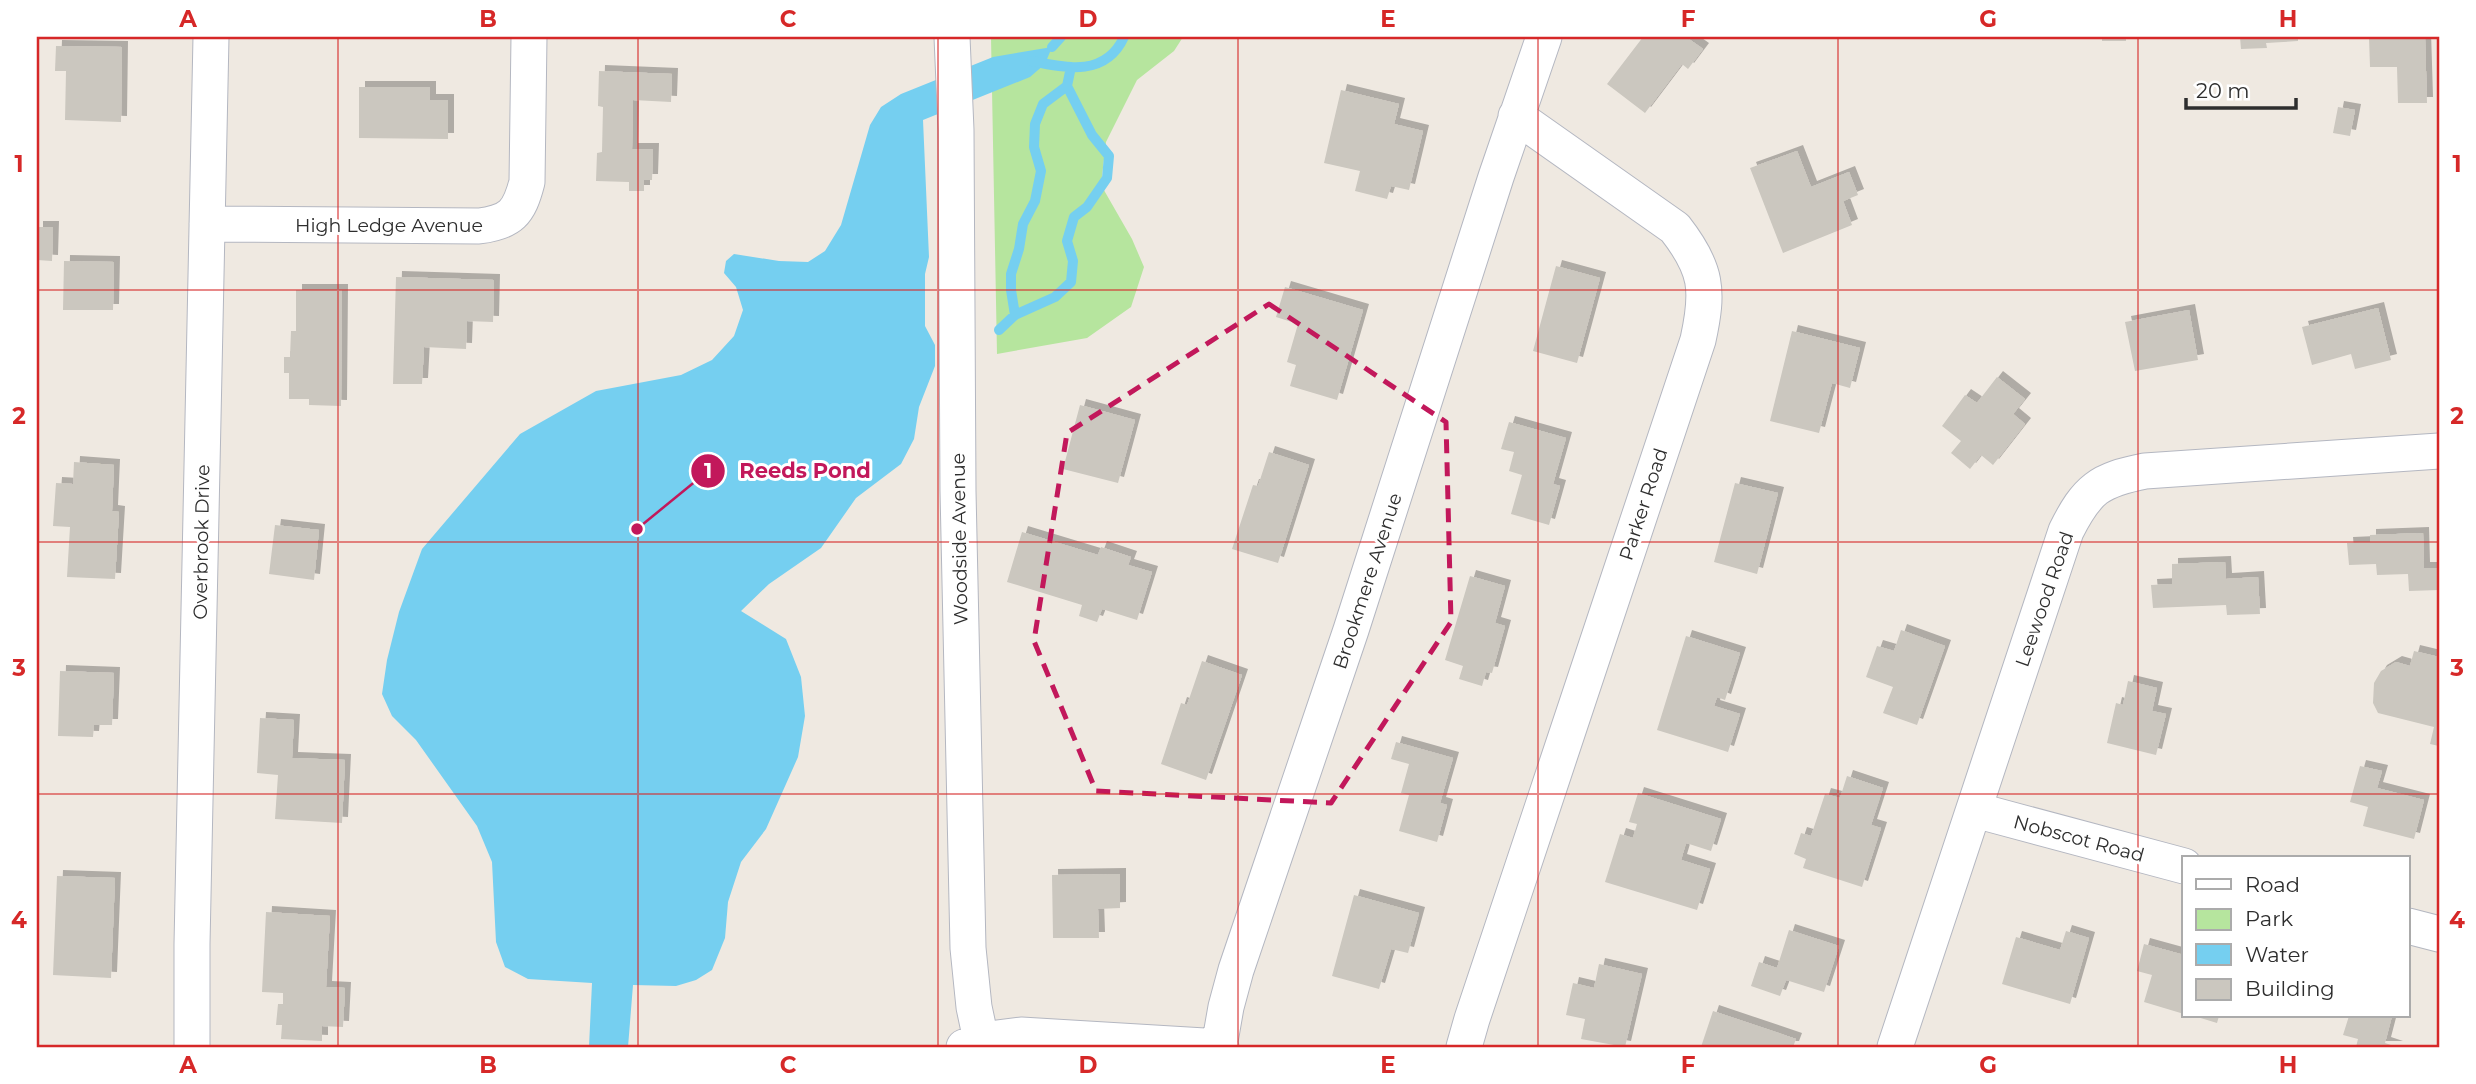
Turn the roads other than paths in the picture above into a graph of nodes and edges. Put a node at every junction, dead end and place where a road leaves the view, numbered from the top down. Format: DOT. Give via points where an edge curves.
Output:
graph roads {
  1 [pos="211,37"];
  2 [pos="529,37"];
  3 [pos="1544,37"];
  4 [pos="952,43"];
  5 [pos="1516,116"];
  6 [pos="207,224"];
  7 [pos="2439,451"];
  8 [pos="1975,810"];
  9 [pos="2182,865"];
  10 [pos="2410,927"];
  11 [pos="2439,934"];
  12 [pos="973,1044"];
  13 [pos="192,1047"];
  14 [pos="1220,1047"];
  15 [pos="1464,1047"];
  16 [pos="1895,1047"];
  1 -- 6 [label="street, Overbrook Drive"];
  2 -- 6 [label="street, High Ledge Avenue" via="527,182 512,216 498,224 479,226"];
  3 -- 5 [label="street"];
  4 -- 12 [label="street, Woodside Avenue"];
  5 -- 14 [label="street, Brookmere Avenue" via="1236,970"];
  5 -- 15 [label="street, Parker Road" via="1675,228 1692,250 1703,279 1705,308"];
  6 -- 13 [label="street, Overbrook Drive"];
  7 -- 8 [label="street, Leewood Road" via="2145,471 2117,476 2096,487 2078,507 2066,531"];
  8 -- 9 [label="street, Nobscot Road"];
  8 -- 16 [label="street, Leewood Road"];
  10 -- 11 [label="street"];
  12 -- 14 [label="street" via="1021,1035"];
}
